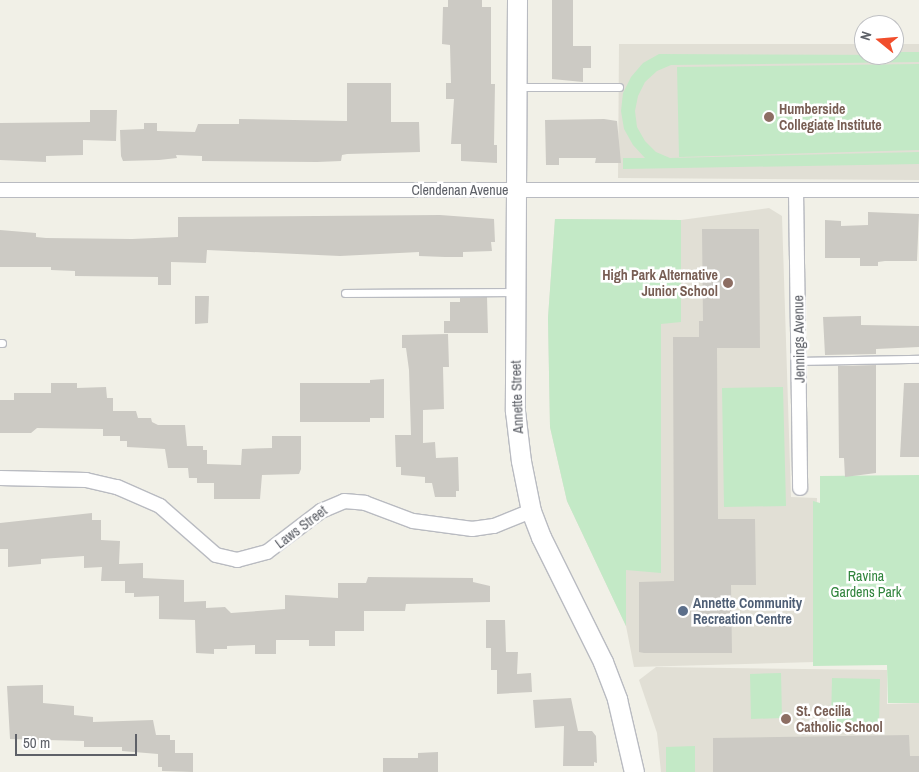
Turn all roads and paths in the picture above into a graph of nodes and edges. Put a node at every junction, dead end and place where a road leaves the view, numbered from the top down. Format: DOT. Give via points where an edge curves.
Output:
graph roads {
  1 [pos="517,0"];
  2 [pos="516,86"];
  3 [pos="619,88"];
  4 [pos="0,190"];
  5 [pos="516,190"];
  6 [pos="796,190"];
  7 [pos="919,190"];
  8 [pos="515,292"];
  9 [pos="345,293"];
  10 [pos="919,359"];
  11 [pos="799,361"];
  12 [pos="0,478"];
  13 [pos="800,488"];
  14 [pos="531,511"];
  15 [pos="634,772"];
  1 -- 2 [label="street, Annette Street"];
  2 -- 3 [label="lane"];
  2 -- 5 [label="street, Annette Street"];
  4 -- 5 [label="street, Clendenan Avenue"];
  5 -- 6 [label="street, Clendenan Avenue"];
  5 -- 8 [label="street, Annette Street"];
  6 -- 7 [label="street, Clendenan Avenue"];
  6 -- 11 [label="street, Jennings Avenue"];
  8 -- 9 [label="lane"];
  8 -- 14 [label="street, Annette Street" via="515,411"];
  10 -- 11 [label="lane"];
  11 -- 13 [label="street, Jennings Avenue"];
  12 -- 14 [label="street, Laws Street" via="86,480 117,487 160,506 216,556 236,560 267,552 329,505 344,501 365,503 413,521 472,529 494,526"];
  14 -- 15 [label="street, Annette Street" via="555,570 612,685 625,724"];
}
